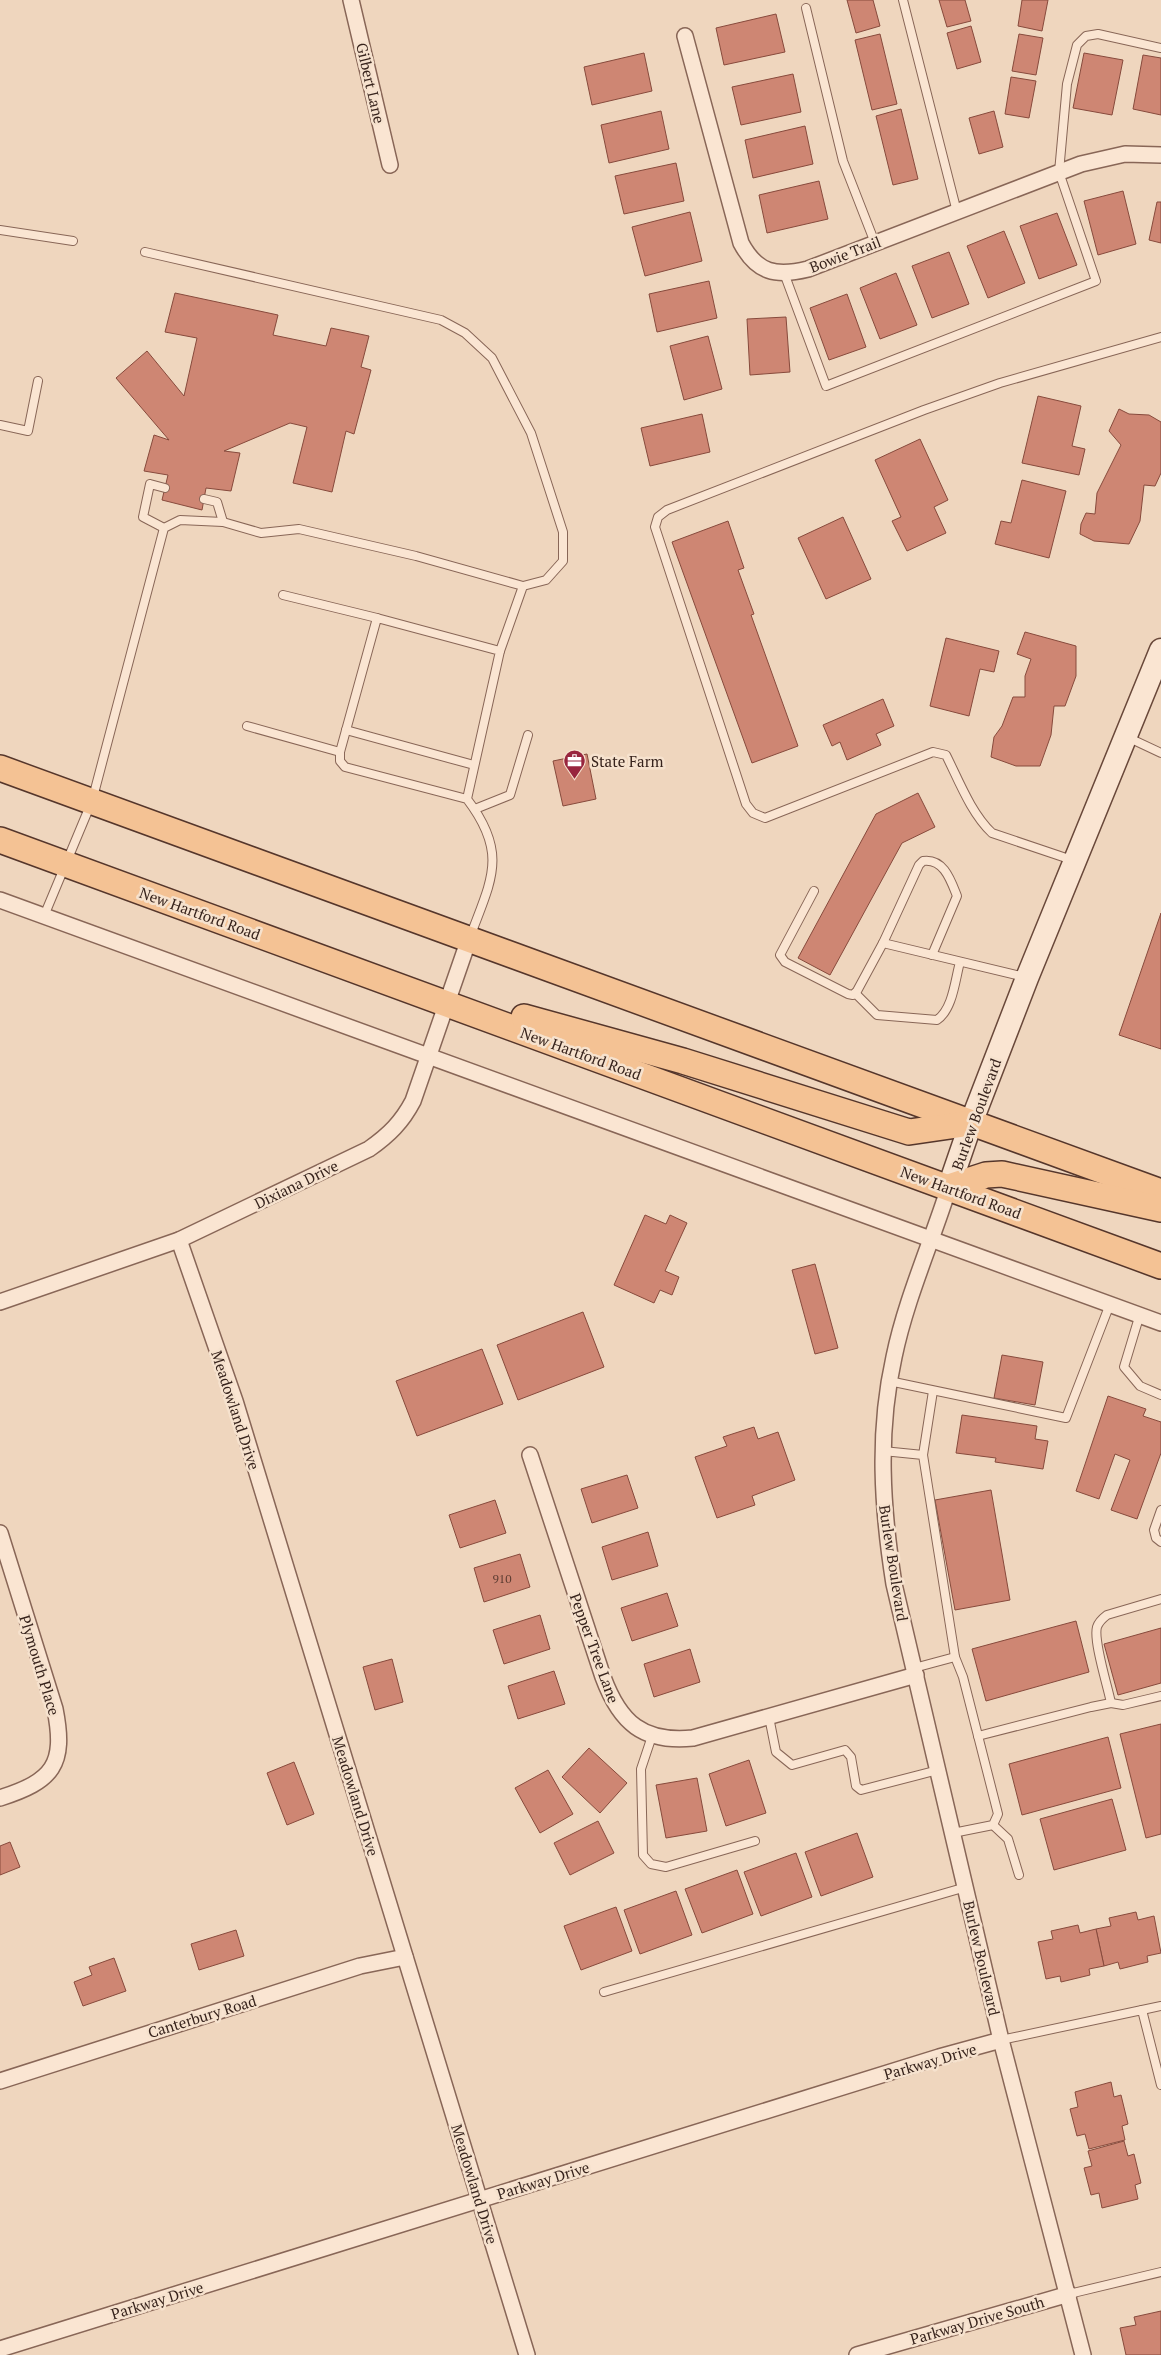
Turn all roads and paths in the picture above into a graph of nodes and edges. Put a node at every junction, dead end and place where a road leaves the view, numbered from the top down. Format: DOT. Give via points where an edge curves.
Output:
graph roads {
  1 [pos="351,0"];
  2 [pos="903,0"];
  3 [pos="806,8"];
  4 [pos="685,36"];
  5 [pos="1161,48"];
  6 [pos="1161,155"];
  7 [pos="390,165"];
  8 [pos="1059,172"];
  9 [pos="957,212"];
  10 [pos="0,230"];
  11 [pos="73,241"];
  12 [pos="875,243"];
  13 [pos="145,252"];
  14 [pos="784,273"];
  15 [pos="1161,337"];
  16 [pos="38,381"];
  17 [pos="0,425"];
  18 [pos="165,488"];
  19 [pos="204,499"];
  20 [pos="223,522"];
  21 [pos="164,528"];
  22 [pos="522,586"];
  23 [pos="283,594"];
  24 [pos="377,618"];
  25 [pos="1161,650"];
  26 [pos="500,651"];
  27 [pos="247,726"];
  28 [pos="346,730"];
  29 [pos="528,735"];
  30 [pos="1125,736"];
  31 [pos="340,752"];
  32 [pos="1161,753"];
  33 [pos="474,765"];
  34 [pos="0,768"];
  35 [pos="467,799"];
  36 [pos="92,801"];
  37 [pos="474,809"];
  38 [pos="0,840"];
  39 [pos="1074,861"];
  40 [pos="65,864"];
  41 [pos="814,891"];
  42 [pos="0,900"];
  43 [pos="44,916"];
  44 [pos="469,939"];
  45 [pos="883,943"];
  46 [pos="932,955"];
  47 [pos="960,962"];
  48 [pos="1027,978"];
  49 [pos="855,993"];
  50 [pos="447,1004"];
  51 [pos="430,1057"];
  52 [pos="971,1123"];
  53 [pos="949,1187"];
  54 [pos="1161,1192"];
  55 [pos="1161,1209"];
  56 [pos="930,1238"];
  57 [pos="179,1240"];
  58 [pos="1161,1266"];
  59 [pos="0,1302"];
  60 [pos="1110,1304"];
  61 [pos="1140,1314"];
  62 [pos="1161,1323"];
  63 [pos="889,1382"];
  64 [pos="933,1391"];
  65 [pos="1161,1394"];
  66 [pos="882,1451"];
  67 [pos="923,1455"];
  68 [pos="530,1456"];
  69 [pos="1161,1510"];
  70 [pos="0,1534"];
  71 [pos="1161,1542"];
  72 [pos="1161,1600"];
  73 [pos="955,1657"];
  74 [pos="915,1671"];
  75 [pos="1161,1696"];
  76 [pos="1112,1703"];
  77 [pos="769,1717"];
  78 [pos="652,1736"];
  79 [pos="978,1736"];
  80 [pos="938,1770"];
  81 [pos="0,1798"];
  82 [pos="993,1825"];
  83 [pos="953,1833"];
  84 [pos="755,1841"];
  85 [pos="1019,1876"];
  86 [pos="966,1887"];
  87 [pos="405,1958"];
  88 [pos="604,1992"];
  89 [pos="1161,2006"];
  90 [pos="1142,2010"];
  91 [pos="1002,2040"];
  92 [pos="0,2081"];
  93 [pos="1161,2085"];
  94 [pos="480,2200"];
  95 [pos="1161,2272"];
  96 [pos="1069,2294"];
  97 [pos="0,2349"];
  98 [pos="527,2355"];
  99 [pos="857,2355"];
  100 [pos="1084,2355"];
  1 -- 7 [label="street, Gilbert Lane"];
  2 -- 9 [label="lane"];
  3 -- 12 [label="lane" via="843,161"];
  4 -- 14 [label="street, Bowie Trail" via="740,242 758,265 772,272"];
  5 -- 8 [label="lane" via="1098,34 1086,36 1077,45 1067,84"];
  6 -- 8 [label="street, Bowie Trail" via="1125,154"];
  8 -- 9 [label="street, Bowie Trail"];
  8 -- 14 [label="lane" via="1096,282 826,386"];
  9 -- 12 [label="street, Bowie Trail"];
  10 -- 11 [label="lane"];
  12 -- 14 [label="street, Bowie Trail" via="808,269"];
  13 -- 22 [label="lane" via="441,320 465,333 492,358 531,433 563,532 563,561 546,580"];
  15 -- 39 [label="lane" via="1000,383 924,410 667,510 658,517 655,527 746,804 753,813 765,818 933,752 946,755 985,827 992,833"];
  16 -- 17 [label="lane" via="28,431"];
  18 -- 21 [label="lane" via="150,484 143,518"];
  19 -- 20 [label="lane" via="217,502"];
  20 -- 21 [label="lane" via="180,520"];
  20 -- 22 [label="lane" via="261,533 299,528"];
  21 -- 36 [label="lane"];
  22 -- 26 [label="lane"];
  23 -- 24 [label="lane"];
  24 -- 26 [label="lane"];
  24 -- 28 [label="lane"];
  25 -- 30 [label="street, Burlew Boulevard"];
  26 -- 33 [label="lane"];
  27 -- 31 [label="lane"];
  28 -- 31 [label="lane"];
  28 -- 33 [label="lane"];
  29 -- 37 [label="lane" via="510,795"];
  30 -- 32 [label="lane"];
  30 -- 39 [label="street, Burlew Boulevard"];
  31 -- 35 [label="lane" via="340,761 345,767"];
  33 -- 35 [label="lane"];
  34 -- 36 [label="main road"];
  35 -- 37 [label="lane"];
  36 -- 40 [label="lane"];
  36 -- 44 [label="main road"];
  37 -- 44 [label="lane" via="486,828 494,861 489,886"];
  38 -- 40 [label="main road, New Hartford Road"];
  39 -- 48 [label="street, Burlew Boulevard"];
  40 -- 43 [label="lane"];
  40 -- 50 [label="main road, New Hartford Road"];
  41 -- 49 [label="lane" via="780,955 785,962 848,994"];
  42 -- 43 [label="street"];
  43 -- 51 [label="street"];
  44 -- 50 [label="street, Dixiana Drive"];
  44 -- 52 [label="main road"];
  45 -- 46 [label="lane"];
  45 -- 46 [label="lane" via="919,865 923,861 935,862 944,869 958,896"];
  45 -- 49 [label="lane"];
  46 -- 47 [label="lane"];
  47 -- 48 [label="lane"];
  47 -- 49 [label="lane" via="947,1007 937,1020 877,1015"];
  48 -- 52 [label="street, Burlew Boulevard"];
  50 -- 51 [label="street, Dixiana Drive"];
  50 -- 52 [label="main road" via="523,1016 606,1038 909,1132"];
  50 -- 53 [label="main road, New Hartford Road"];
  51 -- 56 [label="street"];
  51 -- 57 [label="street, Dixiana Drive" via="414,1101 404,1119 389,1135 369,1149"];
  52 -- 53 [label="street, Burlew Boulevard"];
  52 -- 54 [label="main road"];
  53 -- 55 [label="main road" via="1002,1174"];
  53 -- 56 [label="street, Burlew Boulevard"];
  53 -- 58 [label="main road, New Hartford Road"];
  56 -- 60 [label="street"];
  56 -- 63 [label="street, Burlew Boulevard" via="901,1330"];
  57 -- 59 [label="street, Dixiana Drive"];
  57 -- 87 [label="street, Meadowland Drive" via="235,1401"];
  60 -- 61 [label="street"];
  60 -- 64 [label="lane" via="1066,1418"];
  61 -- 62 [label="street"];
  61 -- 65 [label="lane" via="1124,1367 1140,1386"];
  63 -- 64 [label="lane"];
  63 -- 66 [label="street, Burlew Boulevard"];
  64 -- 67 [label="lane"];
  66 -- 67 [label="lane"];
  66 -- 74 [label="street, Burlew Boulevard" via="886,1535"];
  67 -- 73 [label="lane"];
  68 -- 78 [label="street, Pepper Tree Lane" via="610,1696 634,1727"];
  69 -- 71 [label="lane" via="1154,1530"];
  70 -- 81 [label="street, Plymouth Place" via="59,1731 58,1751 42,1780 27,1790"];
  72 -- 76 [label="lane" via="1107,1615 1097,1627 1097,1641"];
  73 -- 74 [label="lane"];
  73 -- 79 [label="lane"];
  74 -- 77 [label="street, Pepper Tree Lane"];
  74 -- 80 [label="street, Burlew Boulevard"];
  75 -- 76 [label="lane" via="1123,1705"];
  76 -- 79 [label="lane"];
  77 -- 78 [label="street, Pepper Tree Lane" via="693,1738 672,1740"];
  77 -- 80 [label="lane" via="776,1752 792,1765 845,1750 851,1757 856,1786 861,1790"];
  78 -- 84 [label="lane" via="641,1769 643,1855 651,1864 666,1867"];
  79 -- 82 [label="lane" via="998,1814"];
  80 -- 83 [label="street, Burlew Boulevard"];
  82 -- 83 [label="lane"];
  82 -- 85 [label="lane" via="1008,1839"];
  83 -- 86 [label="street, Burlew Boulevard"];
  86 -- 88 [label="lane"];
  86 -- 91 [label="street, Burlew Boulevard"];
  87 -- 92 [label="street, Canterbury Road" via="360,1966"];
  87 -- 94 [label="street, Meadowland Drive"];
  89 -- 90 [label="lane"];
  90 -- 91 [label="lane"];
  90 -- 93 [label="lane"];
  91 -- 94 [label="street, Parkway Drive"];
  91 -- 96 [label="street, Burlew Boulevard"];
  94 -- 97 [label="street, Parkway Drive"];
  94 -- 98 [label="street, Meadowland Drive"];
  95 -- 96 [label="lane"];
  96 -- 99 [label="street, Parkway Drive South"];
  96 -- 100 [label="street, Burlew Boulevard"];
}
